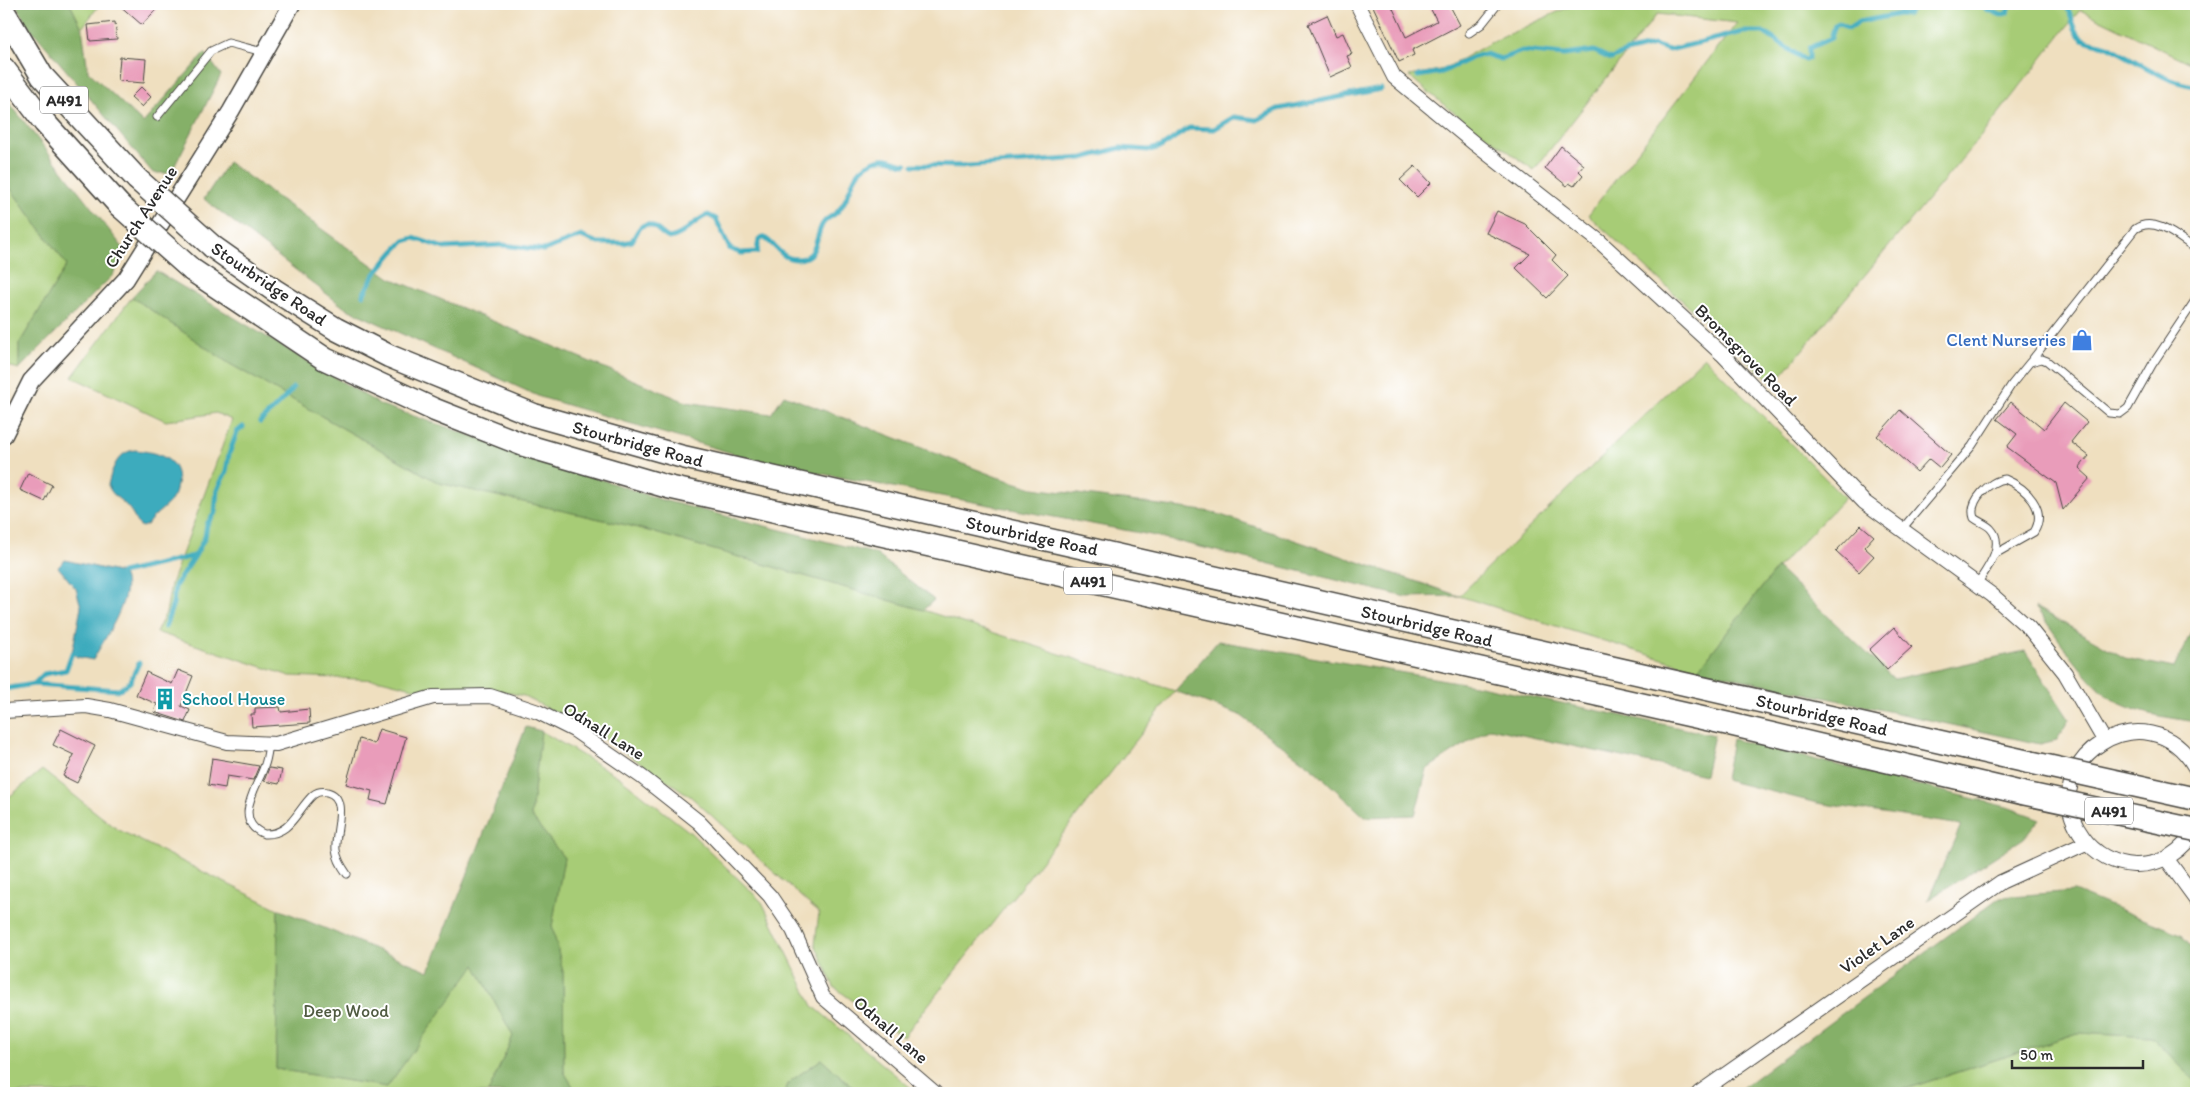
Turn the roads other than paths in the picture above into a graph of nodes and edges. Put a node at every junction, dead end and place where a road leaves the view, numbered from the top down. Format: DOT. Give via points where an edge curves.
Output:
graph roads {
  1 [pos="292,4"];
  2 [pos="1357,4"];
  3 [pos="1498,4"];
  4 [pos="4,12"];
  5 [pos="1469,33"];
  6 [pos="263,52"];
  7 [pos="4,69"];
  8 [pos="157,117"];
  9 [pos="2196,249"];
  10 [pos="2196,298"];
  11 [pos="2030,362"];
  12 [pos="4,435"];
  13 [pos="1902,529"];
  14 [pos="1994,554"];
  15 [pos="1977,584"];
  16 [pos="4,711"];
  17 [pos="2104,740"];
  18 [pos="269,744"];
  19 [pos="2192,754"];
  20 [pos="2196,769"];
  21 [pos="2196,798"];
  22 [pos="2196,829"];
  23 [pos="2086,843"];
  24 [pos="2166,858"];
  25 [pos="347,874"];
  26 [pos="2196,899"];
  27 [pos="935,1093"];
  28 [pos="1699,1093"];
  1 -- 6 [label="street, Church Avenue"];
  2 -- 13 [label="street, Bromsgrove Road" via="1391,74 1599,241 1722,354 1864,502"];
  3 -- 5 [label="lane" via="1482,24"];
  4 -- 21 [label="highway, Stourbridge Road / A491, bridge" via="42,76 137,179 213,247 336,329 442,380 543,418 683,457"];
  6 -- 8 [label="lane" via="228,43 211,51"];
  6 -- 12 [label="street, Church Avenue" via="231,110 126,279 30,381"];
  7 -- 22 [label="highway, Stourbridge Road / A491, bridge" via="45,123 120,206 192,270 325,359 427,406 524,445 668,487 1729,724 2022,793"];
  9 -- 11 [label="lane" via="2157,225 2150,223 2135,229"];
  10 -- 11 [label="lane" via="2128,408 2120,414 2109,413 2042,359"];
  11 -- 13 [label="lane" via="1972,446"];
  13 -- 15 [label="street, Bromsgrove Road"];
  14 -- 14 [label="lane" via="1996,539 1991,529 1972,513 1983,491 1995,481 2005,480 2029,496 2040,516 2034,532"];
  14 -- 15 [label="lane"];
  15 -- 17 [label="street, Bromsgrove Road" via="2029,628 2066,673"];
  16 -- 18 [label="street, Odnall Lane" via="86,706 227,742"];
  17 -- 19 [label="street" via="2123,733 2153,734"];
  17 -- 23 [label="street" via="2082,760 2070,788 2071,811"];
  18 -- 25 [label="lane" via="265,765 249,801 252,826 264,834 279,832 297,818 313,796 320,791 329,792 339,802 336,853"];
  18 -- 27 [label="street, Odnall Lane" via="307,736 433,697 464,695 490,696 538,712 574,730 699,822 770,896 793,930 823,997"];
  19 -- 20 [label="street"];
  22 -- 24 [label="street" via="2185,844"];
  23 -- 24 [label="street" via="2102,856 2126,864 2147,864"];
  23 -- 28 [label="street, Violet Lane" via="2001,882"];
  24 -- 26 [label="street"];
}
